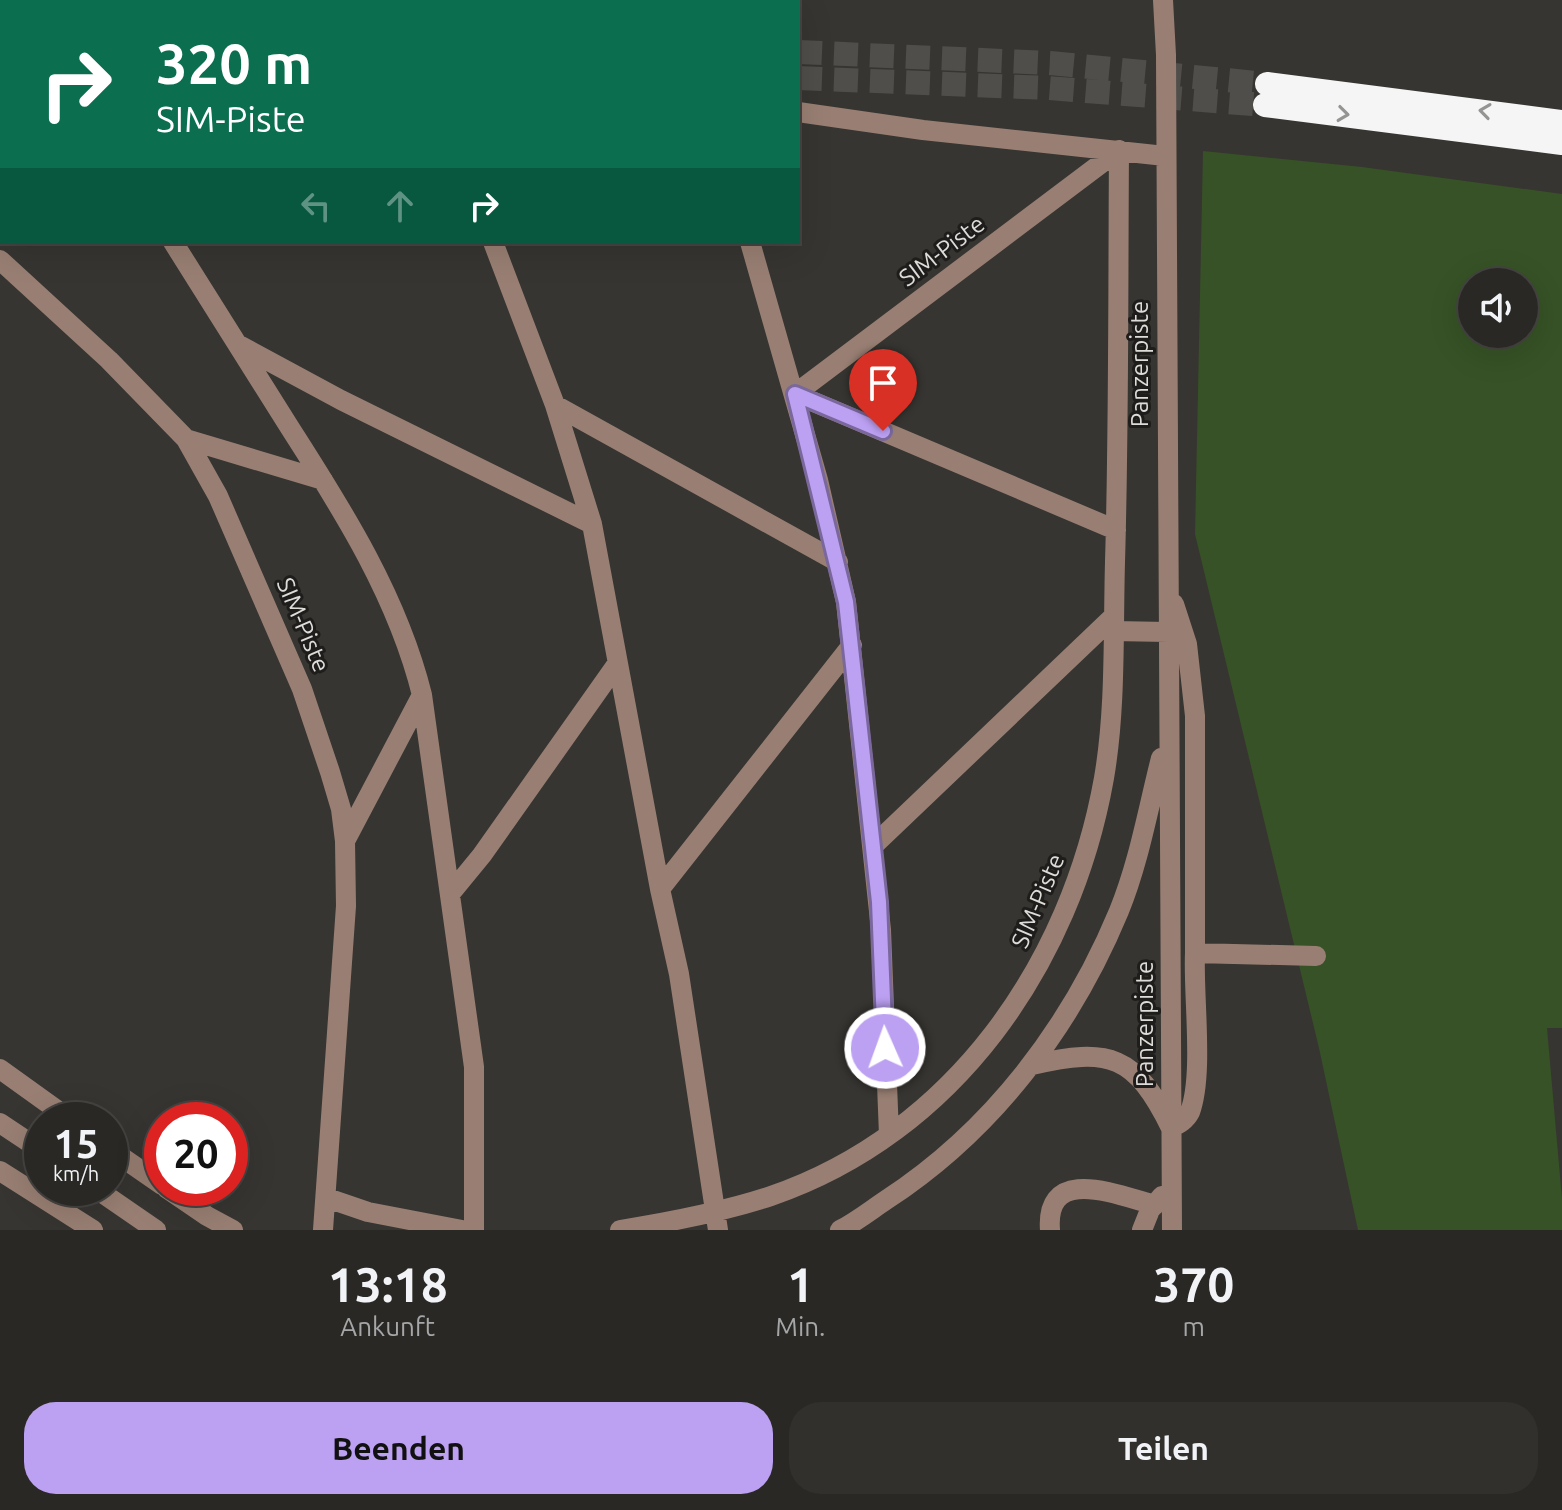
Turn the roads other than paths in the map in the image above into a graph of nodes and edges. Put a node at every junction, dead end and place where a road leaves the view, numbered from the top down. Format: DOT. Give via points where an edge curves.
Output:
graph roads {
  1 [pos="1163,0"];
  2 [pos="800,112"];
  3 [pos="1562,122"];
  4 [pos="1562,143"];
  5 [pos="1119,150"];
  6 [pos="1165,156"];
  7 [pos="174,244"];
  8 [pos="494,244"];
  9 [pos="751,244"];
  10 [pos="0,260"];
  11 [pos="237,344"];
  12 [pos="795,394"];
  13 [pos="555,405"];
  14 [pos="186,439"];
  15 [pos="323,480"];
  16 [pos="592,524"];
  17 [pos="1116,530"];
  18 [pos="838,562"];
  19 [pos="1168,584"];
  20 [pos="1113,624"];
  21 [pos="1168,632"];
  22 [pos="852,645"];
  23 [pos="617,664"];
  24 [pos="422,695"];
  25 [pos="1169,727"];
  26 [pos="345,841"];
  27 [pos="874,845"];
  28 [pos="660,889"];
  29 [pos="450,894"];
  30 [pos="1195,953"];
  31 [pos="1316,956"];
  32 [pos="1032,1065"];
  33 [pos="0,1069"];
  34 [pos="46,1102"];
  35 [pos="0,1123"];
  36 [pos="1171,1128"];
  37 [pos="889,1135"];
  38 [pos="24,1139"];
  39 [pos="0,1171"];
  40 [pos="1172,1185"];
  41 [pos="327,1198"];
  42 [pos="1155,1205"];
  43 [pos="121,1206"];
  44 [pos="192,1206"];
  45 [pos="716,1220"];
  46 [pos="93,1230"];
  47 [pos="156,1230"];
  48 [pos="233,1230"];
  49 [pos="323,1230"];
  50 [pos="462,1230"];
  51 [pos="474,1230"];
  52 [pos="620,1230"];
  53 [pos="840,1230"];
  54 [pos="1050,1230"];
  55 [pos="1142,1230"];
  56 [pos="1172,1230"];
  1 -- 6 [label="street, Panzerpiste"];
  2 -- 5 [label="street"];
  3 -- 4 [label="highway, one-way" via="1266,94"];
  5 -- 6 [label="street"];
  5 -- 12 [label="street, SIM-Piste"];
  5 -- 17 [label="street, SIM-Piste"];
  6 -- 19 [label="street, Panzerpiste"];
  7 -- 11 [label="street"];
  8 -- 13 [label="street"];
  9 -- 12 [label="street"];
  10 -- 14 [label="street, SIM-Piste"];
  11 -- 15 [label="street"];
  11 -- 16 [label="street"];
  12 -- 17 [label="street"];
  12 -- 18 [label="street"];
  13 -- 16 [label="street"];
  13 -- 18 [label="street"];
  14 -- 15 [label="street, SIM-Piste"];
  14 -- 26 [label="street, SIM-Piste" via="218,496 302,689 341,809"];
  15 -- 24 [label="street" via="395,614"];
  16 -- 23 [label="street"];
  17 -- 20 [label="street, SIM-Piste"];
  18 -- 22 [label="street"];
  19 -- 21 [label="street, Panzerpiste"];
  19 -- 30 [label="street" via="1187,644 1195,716"];
  20 -- 21 [label="street"];
  20 -- 27 [label="street"];
  20 -- 37 [label="street, SIM-Piste" via="1104,777 1083,866 1065,913 1017,1002 988,1041 934,1101"];
  21 -- 25 [label="street, Panzerpiste"];
  22 -- 27 [label="street"];
  22 -- 28 [label="street"];
  23 -- 28 [label="street"];
  23 -- 29 [label="street"];
  24 -- 26 [label="street, SIM-Piste"];
  24 -- 29 [label="street"];
  25 -- 32 [label="street, Panzerpiste" via="1120,908 1072,1005"];
  25 -- 36 [label="street, Panzerpiste"];
  26 -- 41 [label="street, SIM-Piste" via="342,986"];
  27 -- 37 [label="street"];
  28 -- 45 [label="street" via="679,974"];
  29 -- 51 [label="street" via="474,1067"];
  30 -- 31 [label="street"];
  30 -- 36 [label="street" via="1196,1075 1189,1113"];
  32 -- 36 [label="street, Panzerpiste" via="1085,1055 1118,1063 1147,1084"];
  32 -- 53 [label="street, Panzerpiste" via="946,1155"];
  33 -- 34 [label="street"];
  35 -- 38 [label="street"];
  36 -- 40 [label="street, Panzerpiste"];
  37 -- 45 [label="street, SIM-Piste" via="832,1170"];
  39 -- 46 [label="street"];
  40 -- 42 [label="street"];
  40 -- 56 [label="street, Panzerpiste"];
  41 -- 49 [label="street, SIM-Piste"];
  41 -- 50 [label="street" via="368,1212"];
  42 -- 54 [label="street" via="1096,1190 1062,1192 1052,1203"];
  42 -- 55 [label="street"];
  43 -- 47 [label="street"];
  44 -- 48 [label="street"];
  45 -- 52 [label="street, SIM-Piste"];
}
